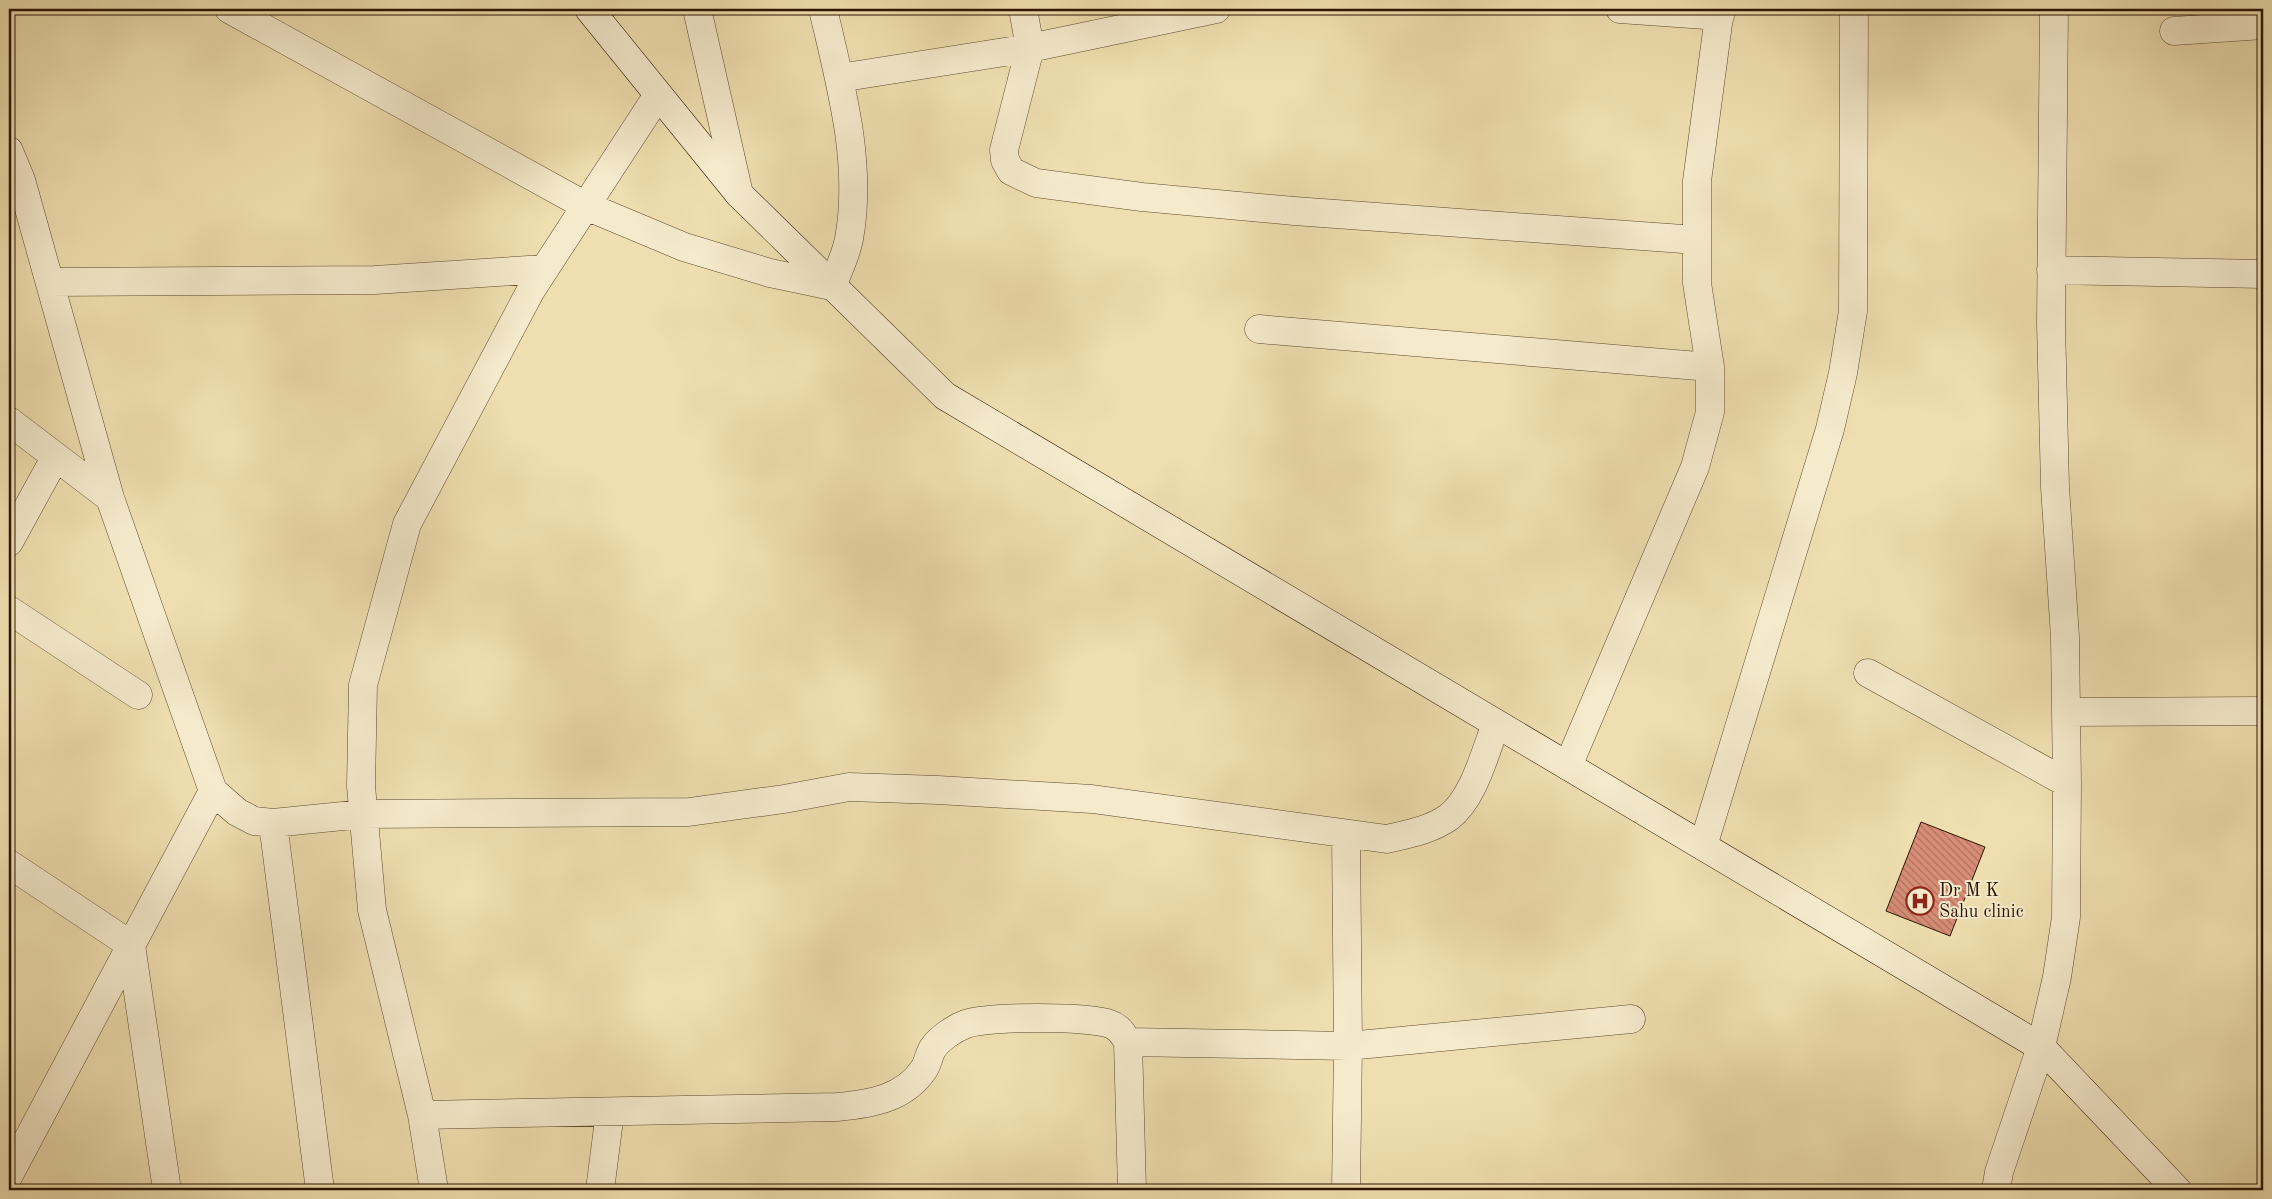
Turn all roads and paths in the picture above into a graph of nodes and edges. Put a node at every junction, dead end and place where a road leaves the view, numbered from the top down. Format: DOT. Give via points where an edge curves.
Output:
graph roads {
  1 [pos="229,9"];
  2 [pos="589,9"];
  3 [pos="697,9"];
  4 [pos="823,9"];
  5 [pos="1023,9"];
  6 [pos="1216,9"];
  7 [pos="1620,9"];
  8 [pos="1854,9"];
  9 [pos="2054,9"];
  10 [pos="1720,12"];
  11 [pos="2263,25"];
  12 [pos="2174,31"];
  13 [pos="1030,48"];
  14 [pos="838,78"];
  15 [pos="658,95"];
  16 [pos="9,150"];
  17 [pos="739,194"];
  18 [pos="586,206"];
  19 [pos="1697,240"];
  20 [pos="544,269"];
  21 [pos="2051,270"];
  22 [pos="2263,274"];
  23 [pos="50,282"];
  24 [pos="832,286"];
  25 [pos="1259,329"];
  26 [pos="1710,368"];
  27 [pos="9,421"];
  28 [pos="55,458"];
  29 [pos="110,498"];
  30 [pos="9,542"];
  31 [pos="9,610"];
  32 [pos="1868,673"];
  33 [pos="138,695"];
  34 [pos="2263,711"];
  35 [pos="2066,712"];
  36 [pos="1496,724"];
  37 [pos="1568,766"];
  38 [pos="2067,783"];
  39 [pos="213,791"];
  40 [pos="363,814"];
  41 [pos="273,824"];
  42 [pos="1346,834"];
  43 [pos="1703,846"];
  44 [pos="9,864"];
  45 [pos="131,945"];
  46 [pos="1631,1019"];
  47 [pos="1128,1042"];
  48 [pos="1348,1046"];
  49 [pos="2041,1047"];
  50 [pos="610,1112"];
  51 [pos="422,1115"];
  52 [pos="9,1174"];
  53 [pos="11,1190"];
  54 [pos="167,1190"];
  55 [pos="320,1190"];
  56 [pos="434,1190"];
  57 [pos="600,1190"];
  58 [pos="1132,1190"];
  59 [pos="1346,1190"];
  60 [pos="1996,1190"];
  61 [pos="2176,1190"];
  1 -- 18 [label="street"];
  2 -- 15 [label="street"];
  3 -- 17 [label="street"];
  4 -- 14 [label="street"];
  5 -- 13 [label="street"];
  6 -- 13 [label="street"];
  7 -- 10 [label="street"];
  8 -- 43 [label="street" via="1853,311 1843,373 1830,429"];
  9 -- 21 [label="street"];
  10 -- 19 [label="street" via="1697,181"];
  11 -- 12 [label="street"];
  13 -- 14 [label="street"];
  13 -- 19 [label="street" via="1004,150 1005,160 1012,170 1036,183 1294,211"];
  14 -- 24 [label="street" via="853,162 852,198 849,240"];
  15 -- 17 [label="street"];
  15 -- 18 [label="street"];
  16 -- 23 [label="street" via="21,180"];
  17 -- 24 [label="street"];
  18 -- 20 [label="street"];
  18 -- 24 [label="street" via="684,247 770,274"];
  19 -- 26 [label="street" via="1698,283"];
  20 -- 23 [label="street" via="375,280"];
  20 -- 40 [label="street" via="407,524 363,685"];
  21 -- 22 [label="street"];
  21 -- 35 [label="street" via="2055,488 2065,637"];
  23 -- 29 [label="street"];
  24 -- 36 [label="street" via="945,396"];
  25 -- 26 [label="street"];
  26 -- 37 [label="street" via="1710,412 1695,467"];
  27 -- 28 [label="street"];
  28 -- 29 [label="street"];
  28 -- 30 [label="street"];
  29 -- 39 [label="street"];
  31 -- 33 [label="street"];
  32 -- 38 [label="street"];
  34 -- 35 [label="street"];
  35 -- 38 [label="street"];
  36 -- 37 [label="street"];
  36 -- 42 [label="street" via="1470,791 1449,817 1421,831 1387,839"];
  37 -- 43 [label="street"];
  38 -- 49 [label="street" via="2066,916 2057,977"];
  39 -- 41 [label="street" via="237,812"];
  39 -- 45 [label="street"];
  40 -- 41 [label="street"];
  40 -- 42 [label="street" via="689,812 849,787 1092,798"];
  40 -- 51 [label="street" via="372,910"];
  41 -- 55 [label="street"];
  42 -- 48 [label="street"];
  43 -- 49 [label="street"];
  44 -- 45 [label="street"];
  45 -- 52 [label="street"];
  45 -- 54 [label="street"];
  46 -- 48 [label="street"];
  47 -- 48 [label="street"];
  47 -- 50 [label="street" via="1116,1026 1108,1023 998,1018 966,1024 948,1034 933,1048 925,1068 912,1082 895,1096 864,1104 837,1108"];
  47 -- 58 [label="street"];
  48 -- 59 [label="street"];
  49 -- 60 [label="street" via="1999,1172"];
  49 -- 61 [label="street"];
  50 -- 51 [label="street"];
  50 -- 57 [label="street"];
  51 -- 56 [label="street"];
  52 -- 53 [label="street"];
}
